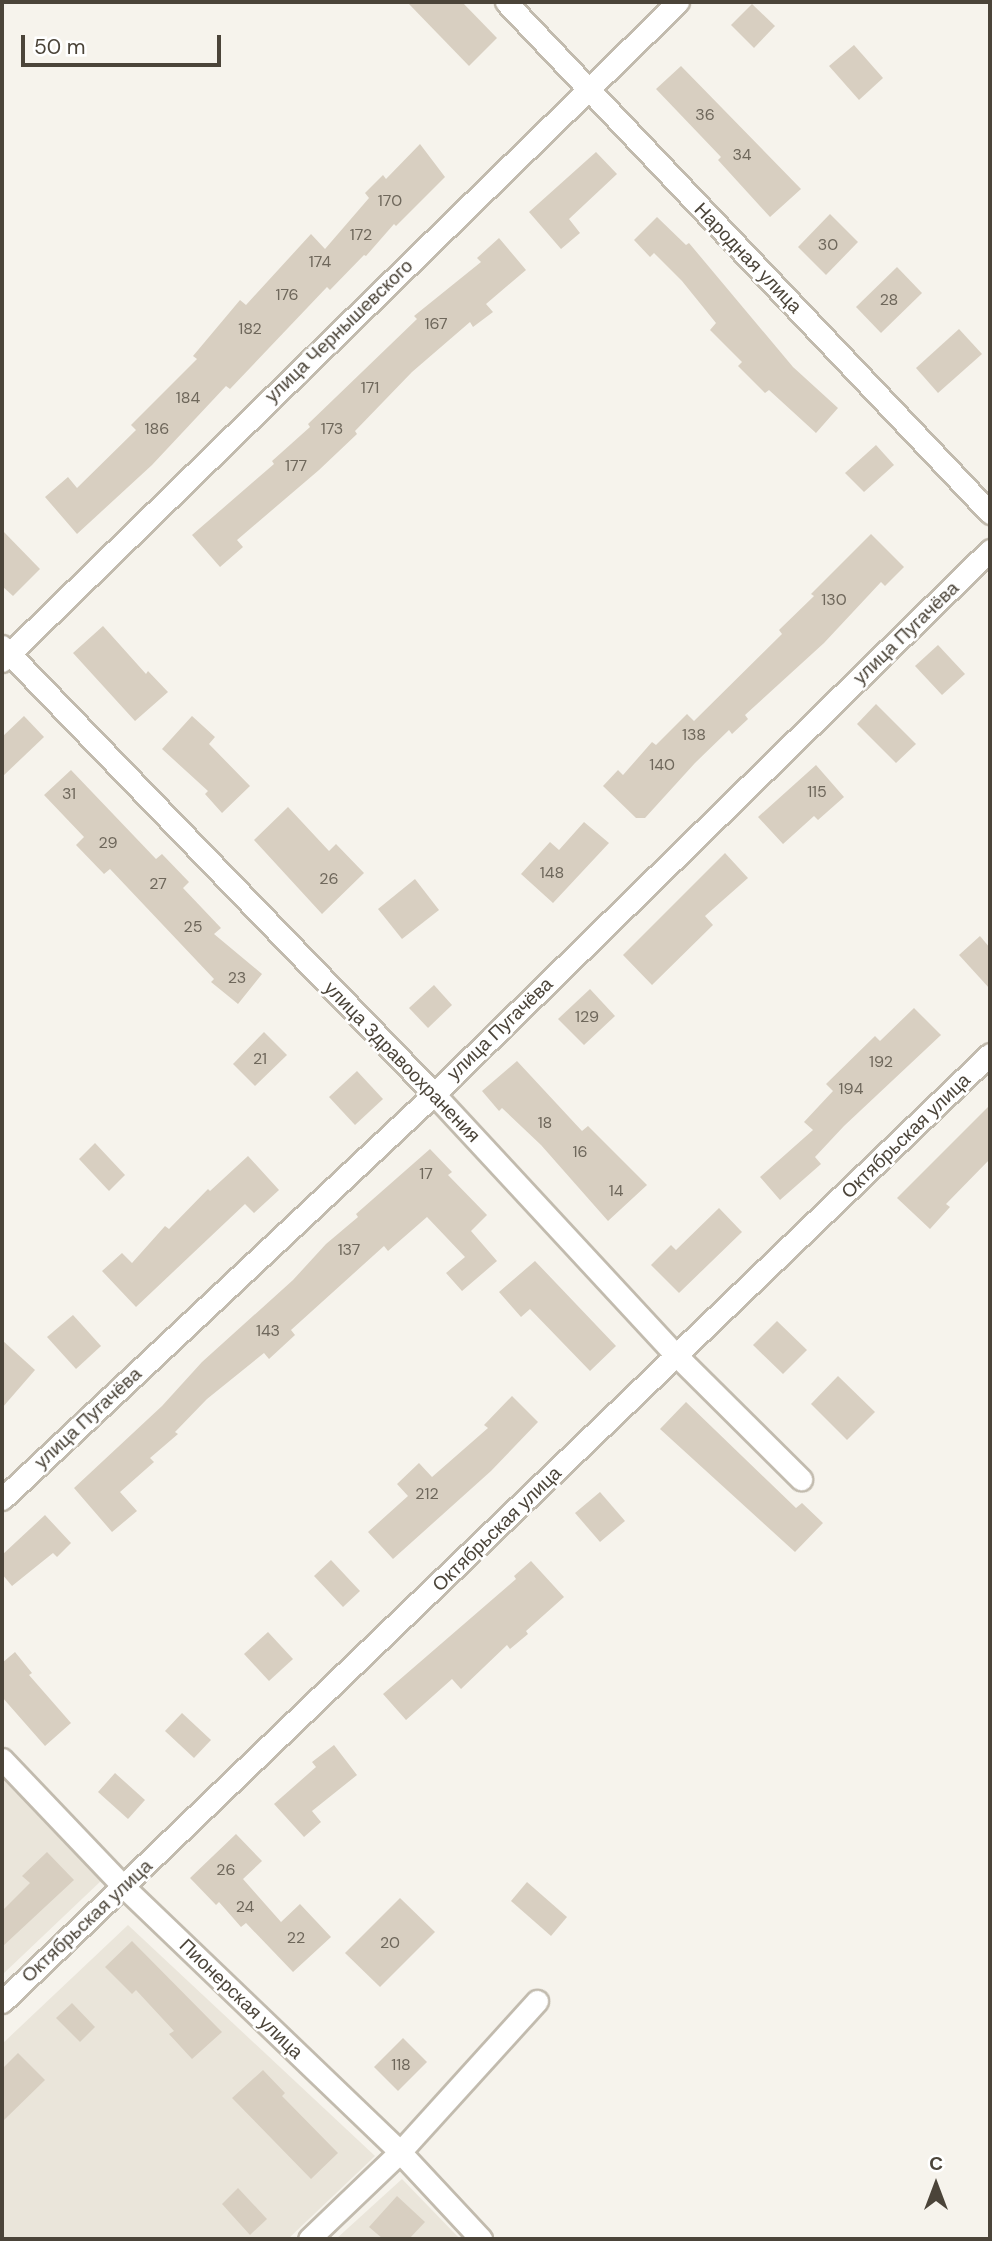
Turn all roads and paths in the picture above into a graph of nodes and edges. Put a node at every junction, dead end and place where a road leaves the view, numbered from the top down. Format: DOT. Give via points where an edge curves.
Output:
graph roads {
  1 [pos="506,2"];
  2 [pos="678,2"];
  3 [pos="587,88"];
  4 [pos="990,513"];
  5 [pos="990,550"];
  6 [pos="4,654"];
  7 [pos="990,1054"];
  8 [pos="434,1094"];
  9 [pos="677,1356"];
  10 [pos="801,1479"];
  11 [pos="2,1499"];
  12 [pos="2,1759"];
  13 [pos="124,1887"];
  14 [pos="537,2001"];
  15 [pos="2,2002"];
  16 [pos="400,2152"];
  17 [pos="309,2239"];
  18 [pos="481,2239"];
  1 -- 3 [label="street, Народная улица"];
  2 -- 3 [label="street, улица Чернышевского"];
  3 -- 4 [label="street, Народная улица"];
  3 -- 6 [label="street, улица Чернышевского"];
  5 -- 8 [label="street, улица Пугачёва"];
  6 -- 8 [label="street, улица Здравоохранения"];
  7 -- 9 [label="street, Октябрьская улица"];
  8 -- 9 [label="street, улица Здравоохранения"];
  8 -- 11 [label="street, улица Пугачёва"];
  9 -- 10 [label="street, улица Здравоохранения"];
  9 -- 13 [label="street, Октябрьская улица"];
  12 -- 13 [label="street, Пионерская улица"];
  13 -- 15 [label="street, Октябрьская улица"];
  13 -- 16 [label="street, Пионерская улица"];
  14 -- 16 [label="street"];
  16 -- 17 [label="street"];
  16 -- 18 [label="street, Пионерская улица"];
}
